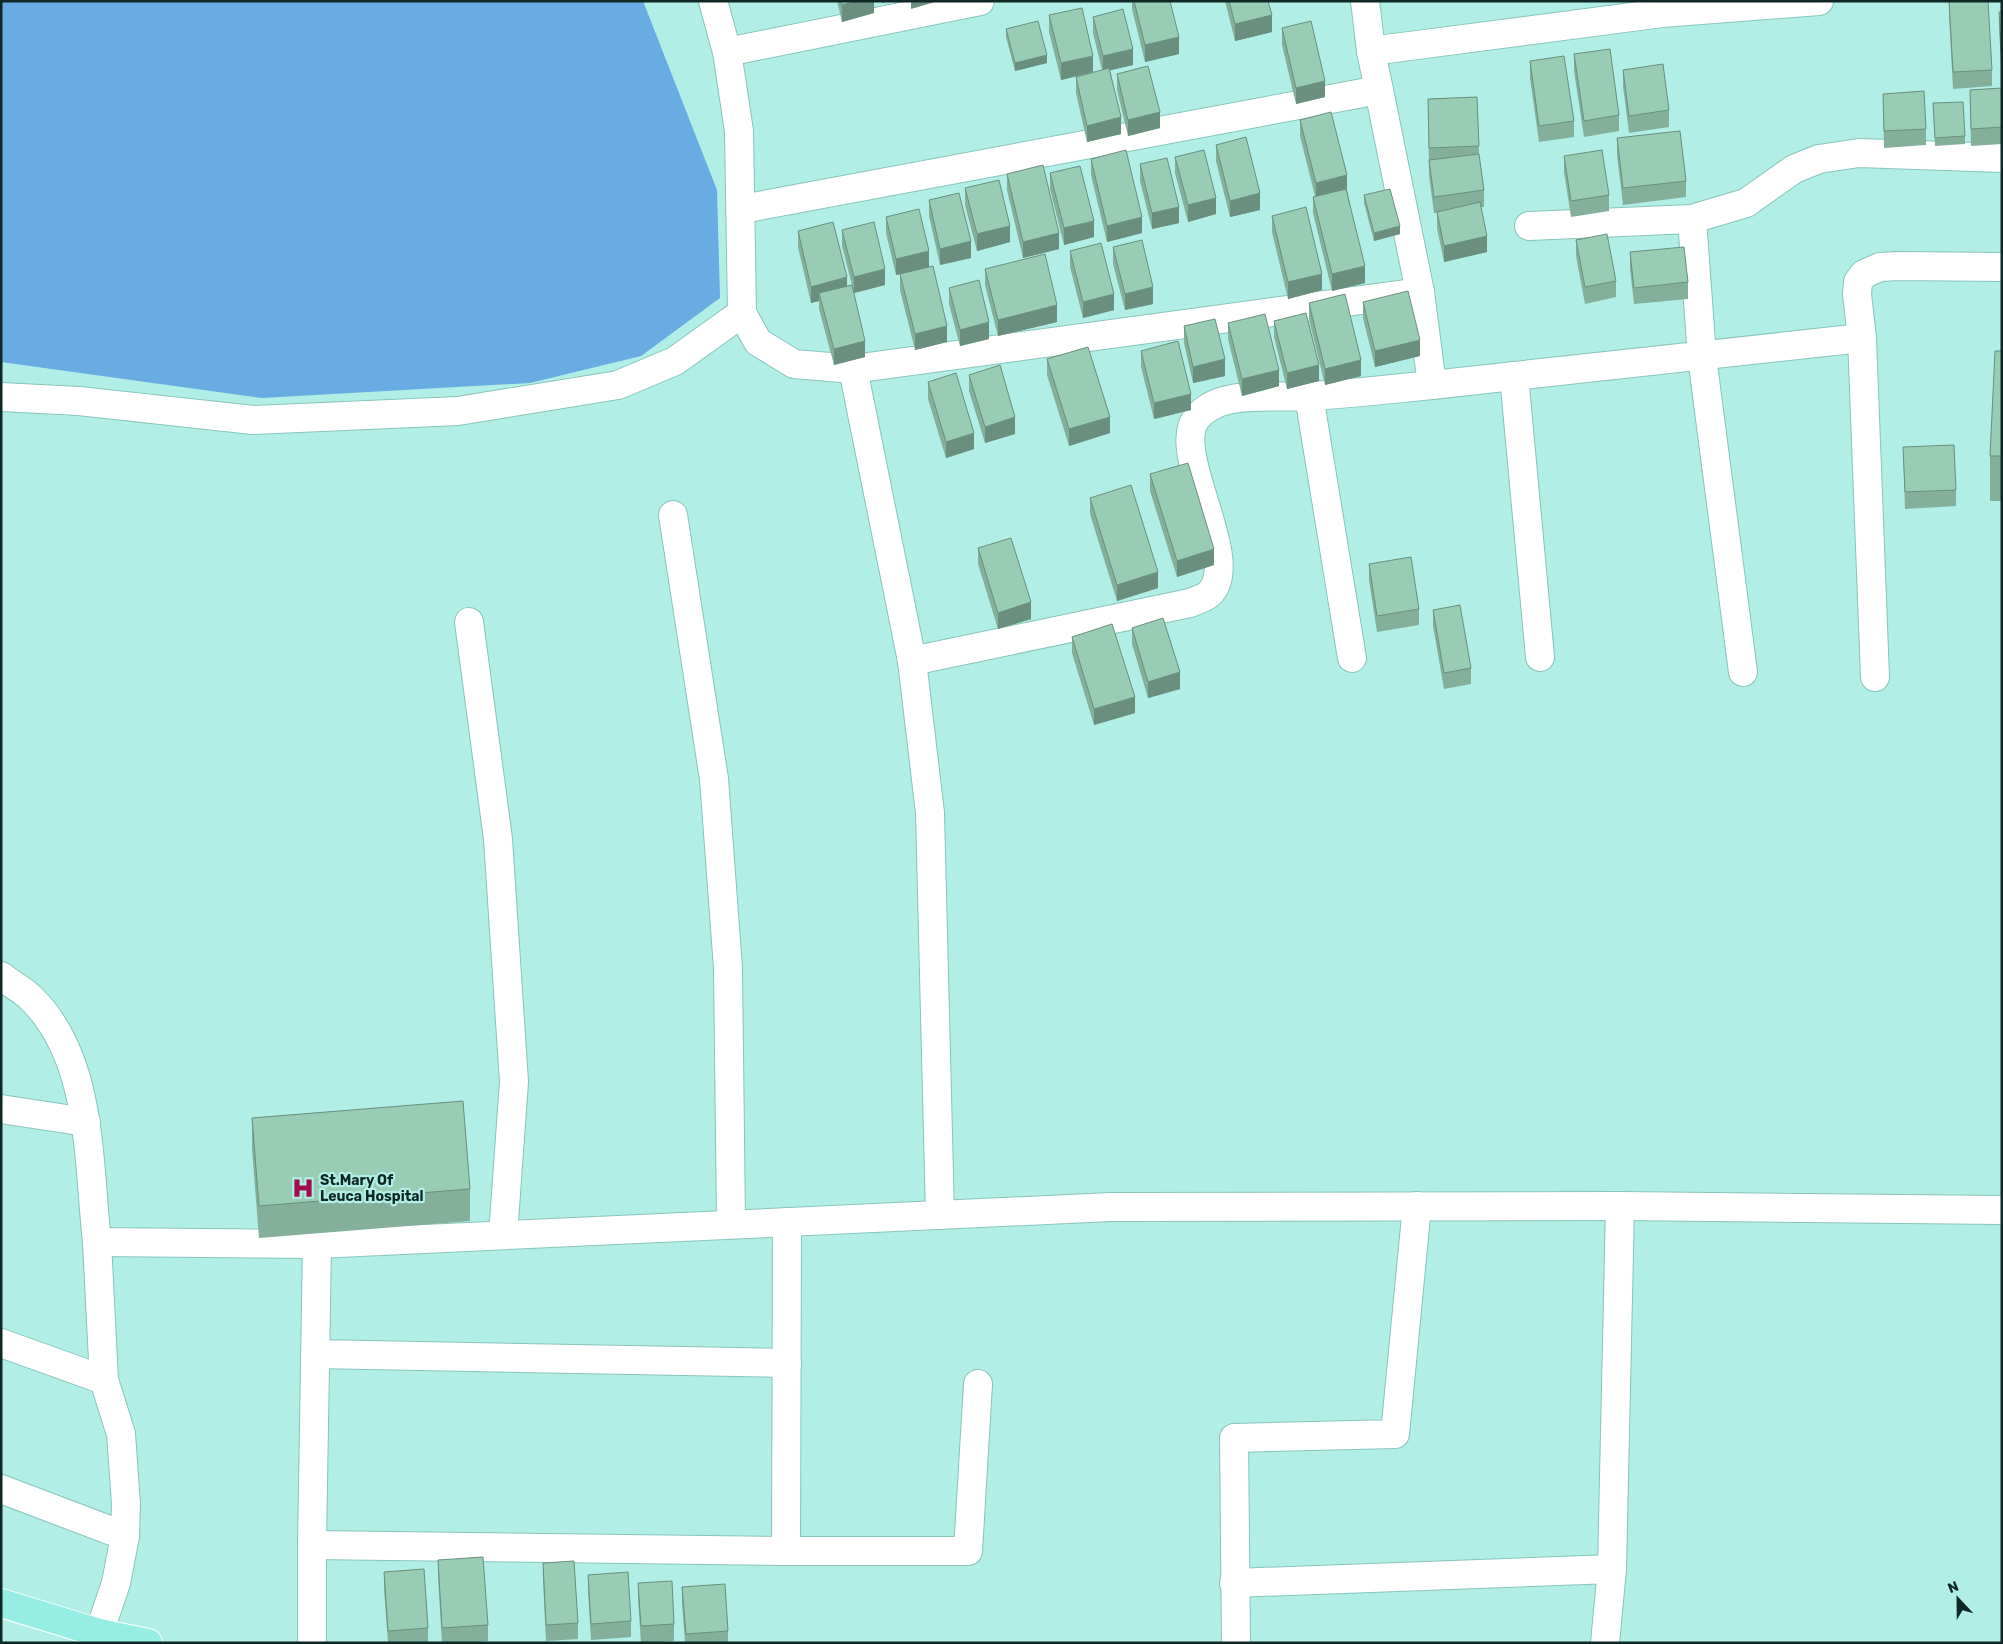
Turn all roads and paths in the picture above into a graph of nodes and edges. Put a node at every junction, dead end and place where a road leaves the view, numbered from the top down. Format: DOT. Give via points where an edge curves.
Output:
graph roads {
  1 [pos="713,1"];
  2 [pos="980,1"];
  3 [pos="1365,1"];
  4 [pos="1820,1"];
  5 [pos="1371,51"];
  6 [pos="727,52"];
  7 [pos="1379,90"];
  8 [pos="2002,158"];
  9 [pos="742,210"];
  10 [pos="1692,219"];
  11 [pos="1530,226"];
  12 [pos="2002,267"];
  13 [pos="1420,292"];
  14 [pos="742,314"];
  15 [pos="1862,338"];
  16 [pos="1702,357"];
  17 [pos="853,369"];
  18 [pos="1514,376"];
  19 [pos="1432,385"];
  20 [pos="1309,396"];
  21 [pos="1,397"];
  22 [pos="673,515"];
  23 [pos="469,622"];
  24 [pos="1540,657"];
  25 [pos="1352,658"];
  26 [pos="912,661"];
  27 [pos="1743,672"];
  28 [pos="1875,677"];
  29 [pos="1,976"];
  30 [pos="1,1109"];
  31 [pos="86,1122"];
  32 [pos="1417,1206"];
  33 [pos="1620,1206"];
  34 [pos="2002,1210"];
  35 [pos="940,1215"];
  36 [pos="787,1222"];
  37 [pos="731,1223"];
  38 [pos="503,1235"];
  39 [pos="97,1242"];
  40 [pos="317,1244"];
  41 [pos="1,1343"];
  42 [pos="315,1354"];
  43 [pos="787,1363"];
  44 [pos="104,1380"];
  45 [pos="978,1384"];
  46 [pos="1,1488"];
  47 [pos="125,1536"];
  48 [pos="312,1545"];
  49 [pos="786,1551"];
  50 [pos="1612,1569"];
  51 [pos="1234,1583"];
  52 [pos="1,1603"];
  53 [pos="99,1633"];
  54 [pos="148,1643"];
  55 [pos="312,1643"];
  56 [pos="1236,1643"];
  57 [pos="1605,1643"];
  1 -- 6 [label="street"];
  2 -- 6 [label="street"];
  3 -- 5 [label="street"];
  4 -- 5 [label="street" via="1662,13"];
  5 -- 7 [label="street"];
  6 -- 9 [label="street" via="739,131"];
  7 -- 9 [label="street"];
  7 -- 13 [label="street"];
  8 -- 10 [label="street" via="1859,153 1819,159 1794,169 1746,203"];
  9 -- 14 [label="street"];
  10 -- 11 [label="street"];
  10 -- 16 [label="street"];
  12 -- 15 [label="street" via="1899,266 1880,267 1864,274 1858,282 1857,294"];
  13 -- 17 [label="street"];
  13 -- 19 [label="street"];
  14 -- 17 [label="street" via="758,342 794,364"];
  14 -- 21 [label="street" via="675,361 618,385 458,411 253,420 79,401"];
  15 -- 16 [label="street"];
  15 -- 28 [label="street"];
  16 -- 18 [label="street"];
  16 -- 27 [label="street"];
  17 -- 26 [label="street"];
  18 -- 19 [label="street"];
  18 -- 24 [label="street"];
  19 -- 20 [label="street"];
  20 -- 25 [label="street"];
  20 -- 26 [label="street" via="1229,399 1196,418 1191,430 1193,457 1219,556 1219,578 1210,594 1190,603"];
  22 -- 37 [label="street" via="714,779 728,968"];
  23 -- 38 [label="street" via="498,839 513,1072"];
  26 -- 35 [label="street" via="930,813"];
  29 -- 31 [label="street" via="32,999 57,1032 72,1065"];
  30 -- 31 [label="street"];
  31 -- 39 [label="street"];
  32 -- 33 [label="street"];
  32 -- 35 [label="street" via="1111,1207"];
  32 -- 51 [label="street" via="1395,1434 1234,1438"];
  33 -- 34 [label="street"];
  33 -- 50 [label="street"];
  35 -- 36 [label="street"];
  36 -- 37 [label="street"];
  36 -- 43 [label="street"];
  37 -- 38 [label="street"];
  38 -- 40 [label="street"];
  39 -- 40 [label="street"];
  39 -- 44 [label="street"];
  40 -- 42 [label="street"];
  41 -- 44 [label="street"];
  42 -- 43 [label="street"];
  42 -- 48 [label="street"];
  43 -- 49 [label="street"];
  44 -- 47 [label="street" via="121,1434"];
  45 -- 49 [label="street" via="968,1551"];
  46 -- 47 [label="street"];
  47 -- 53 [label="street" via="116,1583"];
  48 -- 49 [label="street"];
  48 -- 55 [label="street"];
  50 -- 51 [label="street"];
  50 -- 57 [label="street"];
  51 -- 56 [label="street"];
  52 -- 53 [label="main road"];
  53 -- 54 [label="main road"];
}
